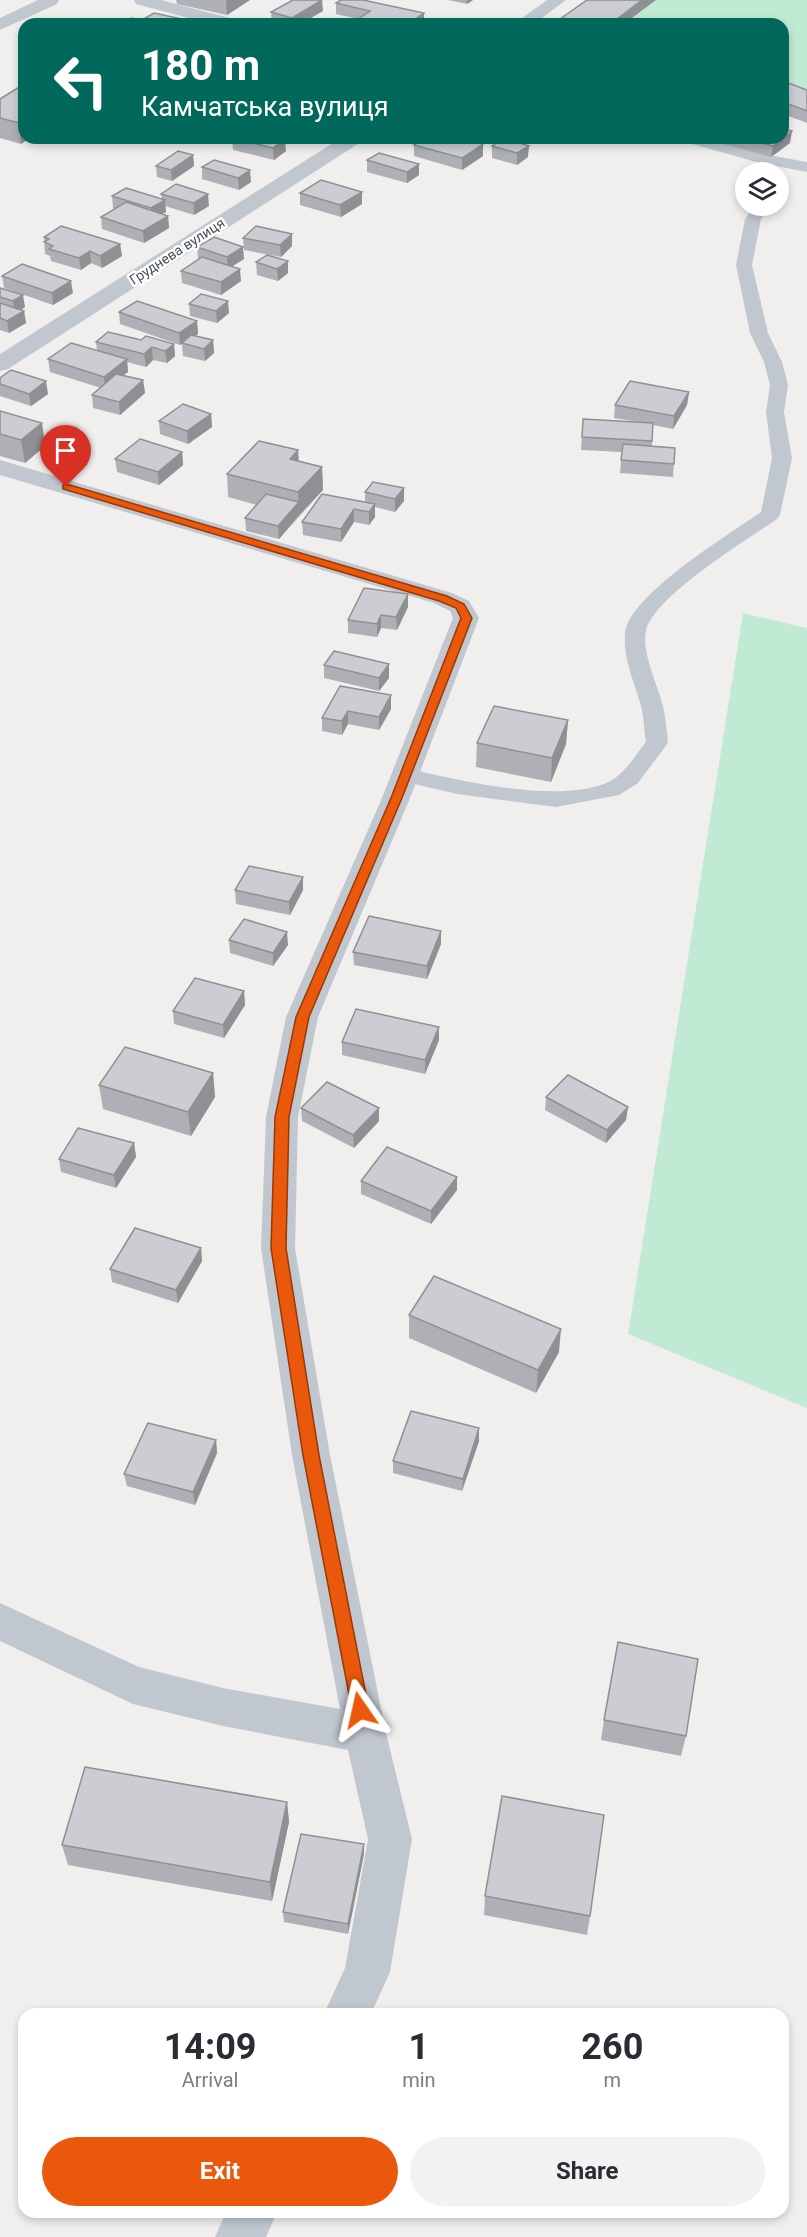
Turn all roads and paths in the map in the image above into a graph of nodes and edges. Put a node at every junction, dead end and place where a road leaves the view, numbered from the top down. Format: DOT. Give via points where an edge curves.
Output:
graph roads {
  1 [pos="51,0"];
  2 [pos="142,0"];
  3 [pos="558,0"];
  4 [pos="209,18"];
  5 [pos="532,18"];
  6 [pos="0,26"];
  7 [pos="345,144"];
  8 [pos="711,144"];
  9 [pos="790,164"];
  10 [pos="807,167"];
  11 [pos="755,216"];
  12 [pos="0,364"];
  13 [pos="0,467"];
  14 [pos="405,775"];
  15 [pos="0,1621"];
  16 [pos="365,1733"];
  17 [pos="350,2008"];
  18 [pos="250,2218"];
  19 [pos="240,2237"];
  1 -- 6 [label="street"];
  2 -- 4 [label="street"];
  3 -- 5 [label="street"];
  7 -- 12 [label="street, Груднева вулиця"];
  8 -- 9 [label="lane"];
  9 -- 10 [label="lane"];
  11 -- 14 [label="lane" via="744,265 759,333 779,385 775,412 782,458 775,496 770,515 662,592 641,618 636,632 639,667 653,710 657,743 630,778 611,790 556,800 457,787"];
  13 -- 14 [label="street" via="460,606 466,618"];
  14 -- 16 [label="street" via="303,1017 282,1117 278,1248 311,1455"];
  15 -- 16 [label="street" via="133,1685 223,1707"];
  16 -- 17 [label="street" via="390,1839 367,1972"];
  18 -- 19 [label="street"];
}
